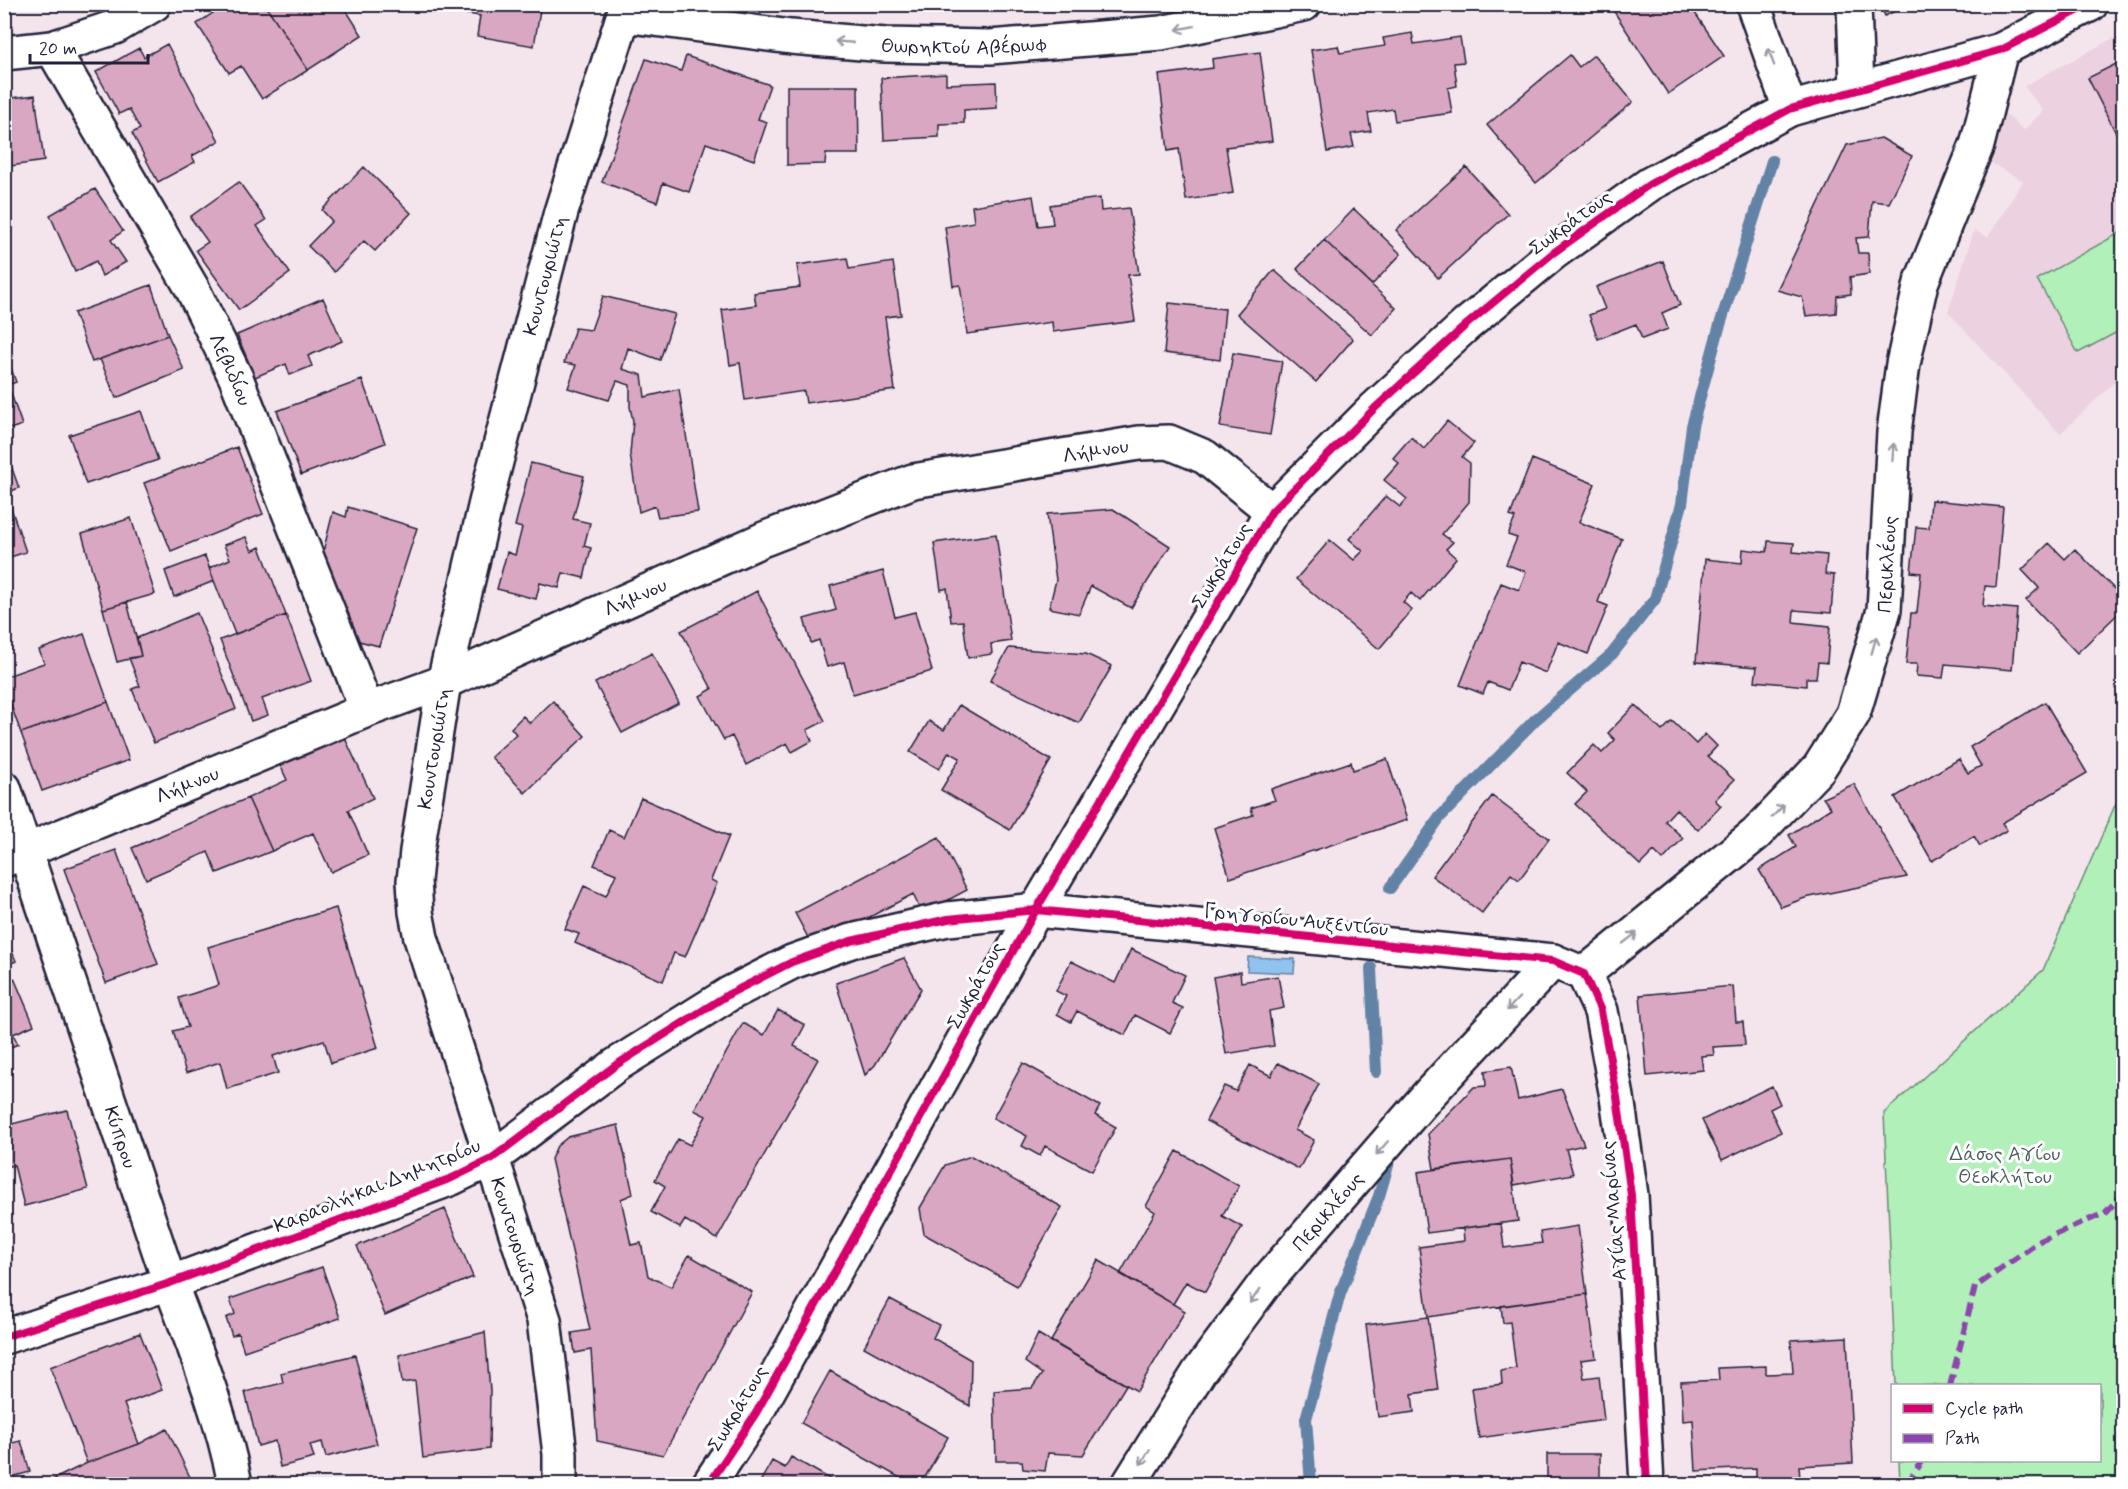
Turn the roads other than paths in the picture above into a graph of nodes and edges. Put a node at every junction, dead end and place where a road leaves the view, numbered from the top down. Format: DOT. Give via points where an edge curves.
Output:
graph roads {
  1 [pos="154,4"];
  2 [pos="1304,4"];
  3 [pos="1753,4"];
  4 [pos="1854,4"];
  5 [pos="2091,4"];
  6 [pos="625,10"];
  7 [pos="52,48"];
  8 [pos="2001,50"];
  9 [pos="4,53"];
  10 [pos="1857,89"];
  11 [pos="1790,108"];
  12 [pos="1272,511"];
  13 [pos="444,682"];
  14 [pos="367,710"];
  15 [pos="4,788"];
  16 [pos="15,855"];
  17 [pos="1036,910"];
  18 [pos="1553,961"];
  19 [pos="1584,974"];
  20 [pos="491,1159"];
  21 [pos="170,1283"];
  22 [pos="4,1336"];
  23 [pos="235,1485"];
  24 [pos="560,1485"];
  25 [pos="709,1485"];
  26 [pos="1129,1485"];
  27 [pos="1647,1485"];
  1 -- 7 [label="street" via="115,27"];
  2 -- 6 [label="street, Θωρηκτού Αβέρωφ, one-way" via="1161,33 990,47 885,45 803,38"];
  11 -- 3 [label="street, one-way"];
  4 -- 10 [label="street"];
  5 -- 8 [label="street, Σωκράτους"];
  6 -- 13 [label="street, Κουντουριώτη" via="561,212"];
  7 -- 9 [label="street"];
  7 -- 14 [label="street, Λεβιδίου" via="192,288 236,378"];
  8 -- 10 [label="street, Σωκράτους"];
  19 -- 8 [label="street, Περικλέους, one-way" via="1756,834 1819,768 1853,714 1884,610 1894,432 1903,364 1921,283 1977,145"];
  10 -- 11 [label="street, Σωκράτους"];
  11 -- 12 [label="street, Σωκράτους" via="1650,184 1553,253 1384,400"];
  12 -- 13 [label="street, Λήμνου" via="1205,457 1169,441 913,481 764,539"];
  12 -- 17 [label="street, Σωκράτους"];
  13 -- 14 [label="street, Λήμνου"];
  13 -- 20 [label="street, Κουντουριώτη" via="417,851 416,912"];
  14 -- 16 [label="street, Λήμνου"];
  15 -- 16 [label="street, Κύπρου"];
  16 -- 21 [label="street, Κύπρου"];
  17 -- 18 [label="street, Γρηγορίου Αυξεντίου"];
  17 -- 20 [label="street, Καραολή και Δημητρίου" via="948,919 905,928 851,941 792,962 729,994 616,1065"];
  17 -- 25 [label="street, Σωκράτους" via="756,1413"];
  18 -- 19 [label="street"];
  18 -- 26 [label="street, Περικλέους, one-way" via="1429,1094 1266,1282 1200,1372"];
  19 -- 27 [label="street, Αγίας Μαρίνας" via="1601,1011 1632,1195"];
  20 -- 21 [label="street, Καραολή και Δημητρίου" via="452,1178"];
  20 -- 24 [label="street, Κουντουριώτη" via="544,1320"];
  21 -- 22 [label="street, Καραολή και Δημητρίου"];
  21 -- 23 [label="street, Κύπρου" via="229,1451"];
}
